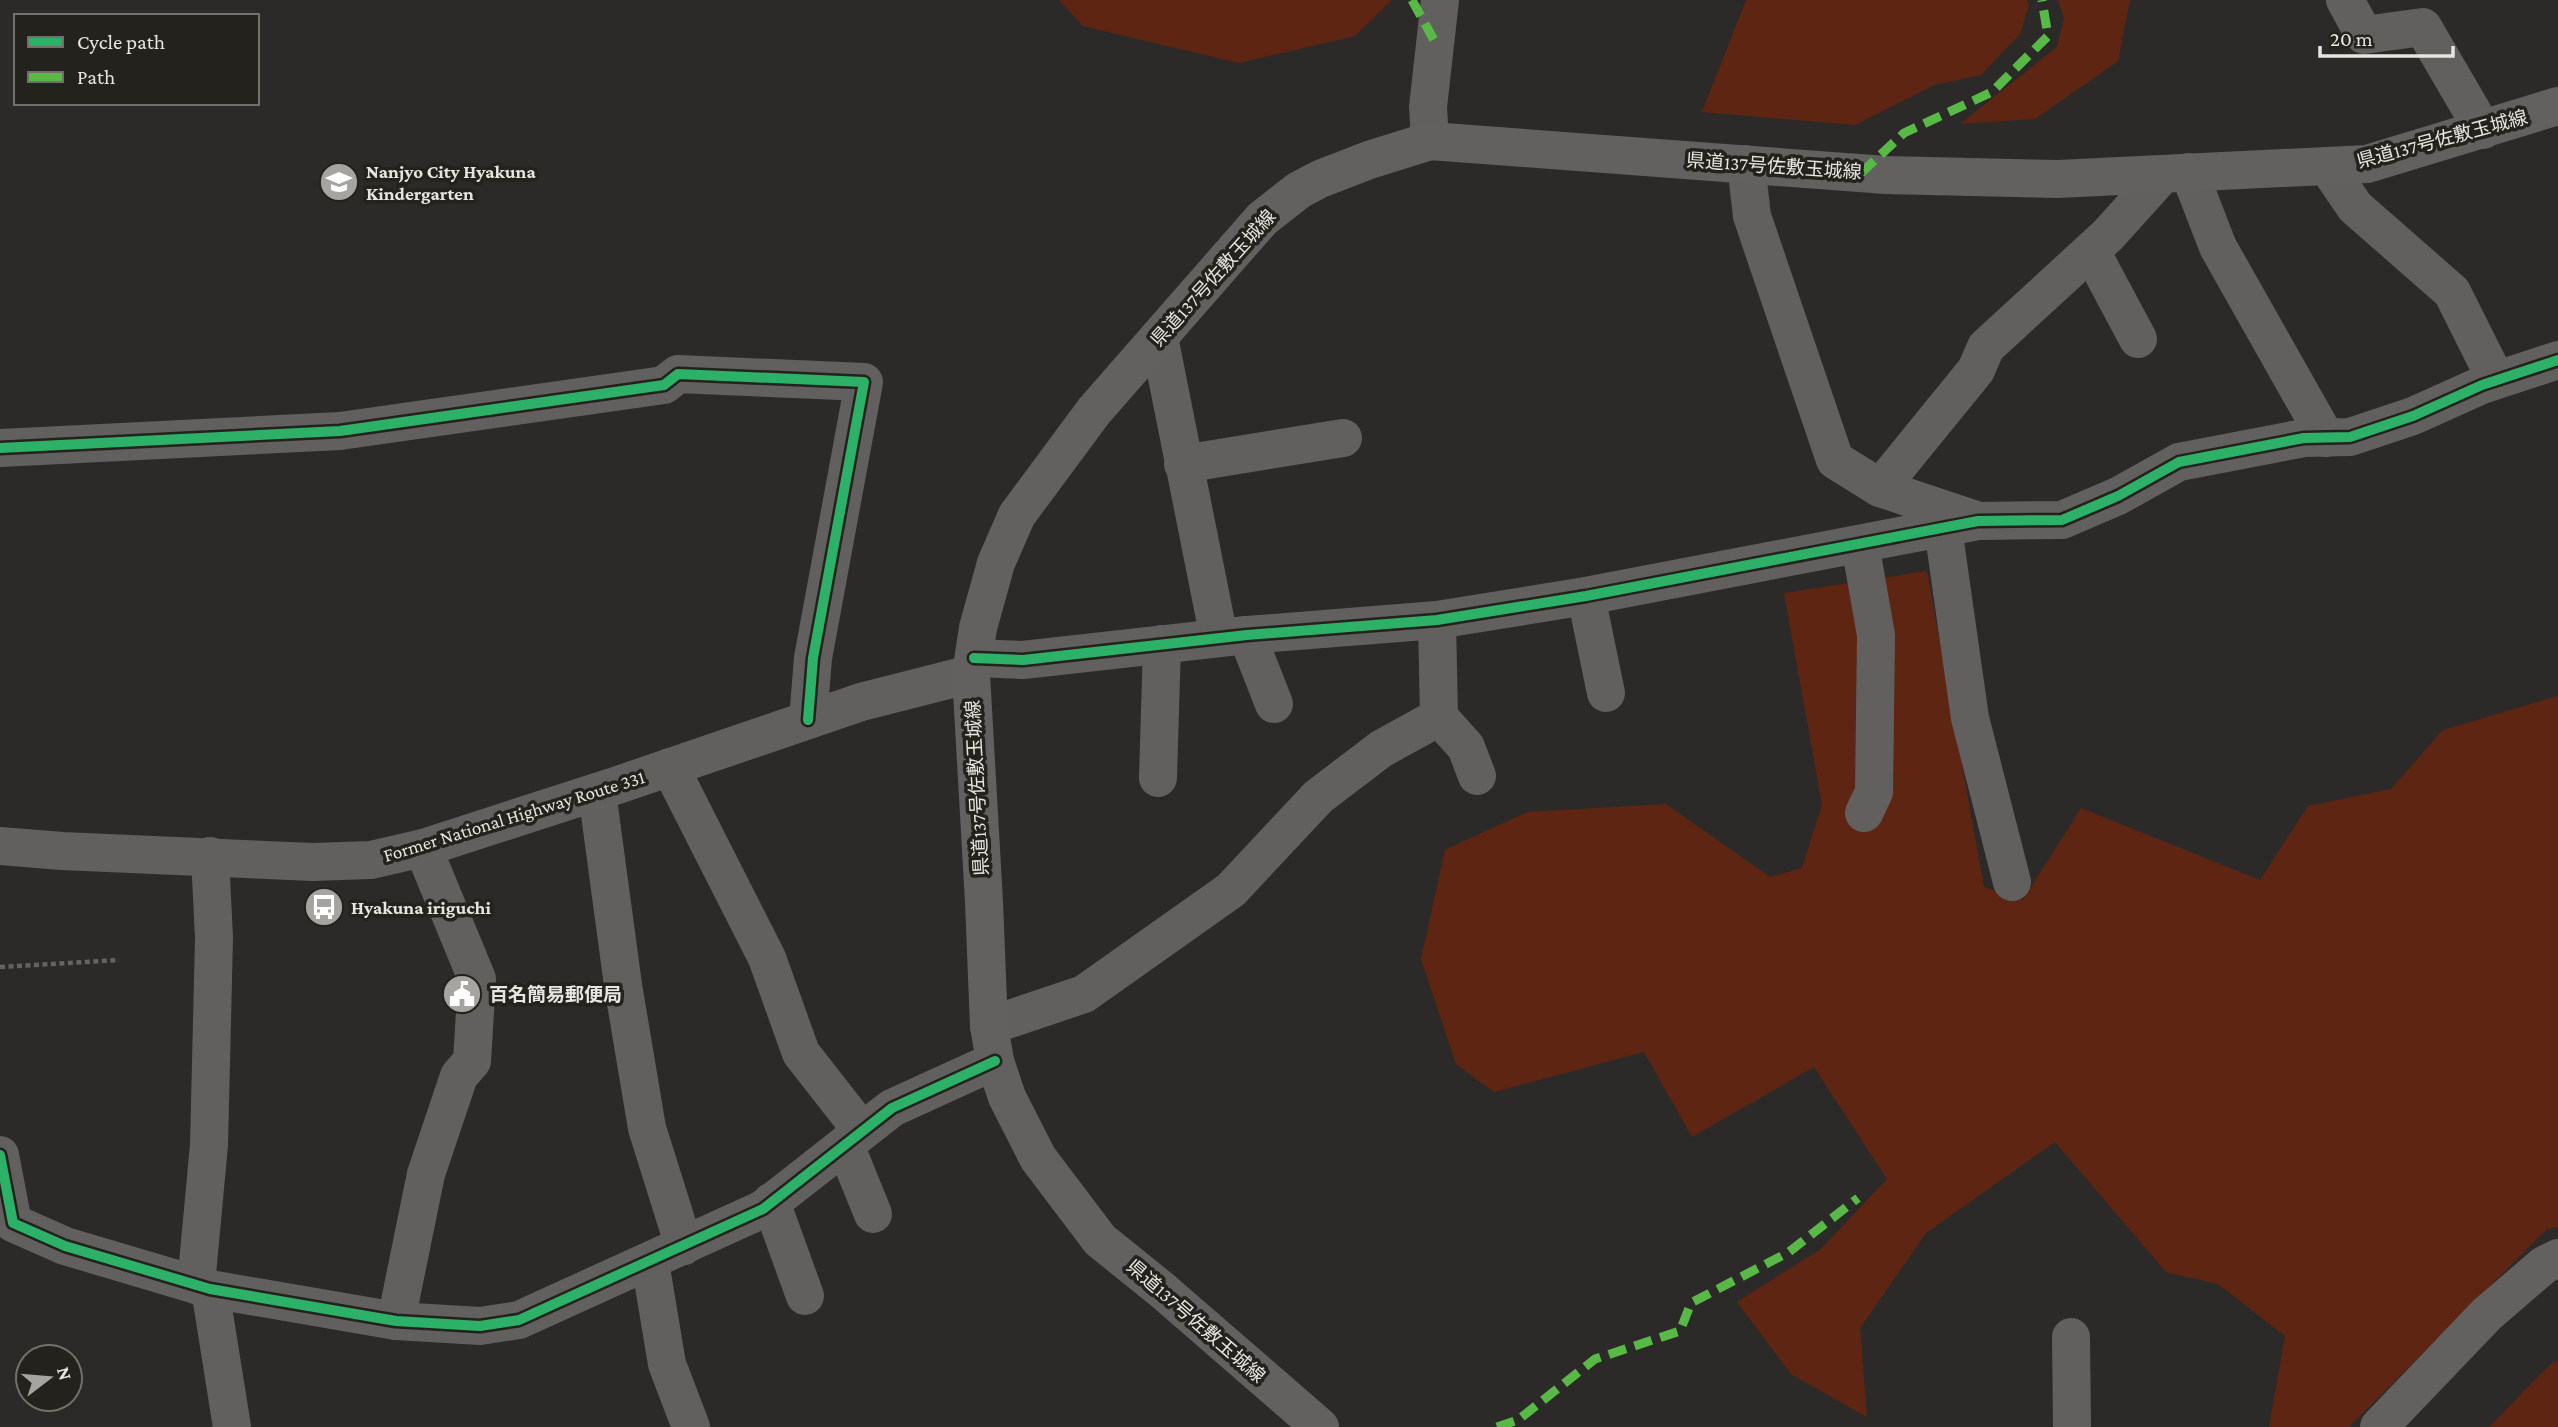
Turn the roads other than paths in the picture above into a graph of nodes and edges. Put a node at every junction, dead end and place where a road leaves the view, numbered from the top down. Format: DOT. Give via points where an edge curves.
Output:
graph roads {
  1 [pos="1440,0"];
  2 [pos="2345,0"];
  3 [pos="2422,13"];
  4 [pos="2558,106"];
  5 [pos="2483,130"];
  6 [pos="1430,141"];
  7 [pos="1746,164"];
  8 [pos="2327,166"];
  9 [pos="2176,173"];
  10 [pos="2091,251"];
  11 [pos="1159,337"];
  12 [pos="2138,339"];
  13 [pos="2558,360"];
  14 [pos="2496,380"];
  15 [pos="1343,438"];
  16 [pos="2326,438"];
  17 [pos="0,448"];
  18 [pos="1183,464"];
  19 [pos="1880,488"];
  20 [pos="1961,524"];
  21 [pos="1860,544"];
  22 [pos="1586,596"];
  23 [pos="1437,620"];
  24 [pos="1233,636"];
  25 [pos="1162,644"];
  26 [pos="972,666"];
  27 [pos="1606,693"];
  28 [pos="1274,704"];
  29 [pos="1439,717"];
  30 [pos="808,720"];
  31 [pos="670,767"];
  32 [pos="1477,776"];
  33 [pos="1158,778"];
  34 [pos="597,792"];
  35 [pos="1864,813"];
  36 [pos="0,846"];
  37 [pos="423,848"];
  38 [pos="210,856"];
  39 [pos="2012,882"];
  40 [pos="992,1043"];
  41 [pos="854,1138"];
  42 [pos="0,1156"];
  43 [pos="771,1202"];
  44 [pos="873,1214"];
  45 [pos="6,1223"];
  46 [pos="667,1254"];
  47 [pos="2558,1258"];
  48 [pos="203,1287"];
  49 [pos="805,1296"];
  50 [pos="396,1321"];
  51 [pos="2071,1337"];
  52 [pos="232,1427"];
  53 [pos="691,1427"];
  54 [pos="1320,1427"];
  55 [pos="2072,1427"];
  56 [pos="2379,1427"];
  1 -- 6 [label="street" via="1428,107"];
  2 -- 3 [label="street" via="2364,35"];
  3 -- 5 [label="street"];
  4 -- 5 [label="main road, 県道137号佐敷玉城線"];
  5 -- 8 [label="main road, 県道137号佐敷玉城線" via="2367,164"];
  6 -- 7 [label="main road, 県道137号佐敷玉城線"];
  6 -- 11 [label="main road, 県道137号佐敷玉城線" via="1341,170 1299,190 1262,219"];
  7 -- 9 [label="main road, 県道137号佐敷玉城線" via="1886,175 2058,179"];
  7 -- 19 [label="street" via="1752,216 1835,460"];
  8 -- 9 [label="main road, 県道137号佐敷玉城線"];
  8 -- 14 [label="street" via="2355,207 2452,292"];
  9 -- 10 [label="street"];
  9 -- 16 [label="street"];
  10 -- 12 [label="street"];
  10 -- 19 [label="street" via="1986,347 1976,370"];
  11 -- 18 [label="street"];
  11 -- 26 [label="main road, 県道137号佐敷玉城線" via="1094,411 1017,515 996,563"];
  13 -- 14 [label="street"];
  14 -- 16 [label="street" via="2413,416 2350,437"];
  15 -- 18 [label="street"];
  16 -- 20 [label="street" via="2304,438 2179,462 2062,520"];
  17 -- 30 [label="street" via="340,431 664,385 678,374 864,382 813,658"];
  18 -- 24 [label="street"];
  19 -- 20 [label="street"];
  20 -- 21 [label="street, Former National Highway Route 331"];
  20 -- 39 [label="street" via="1970,718"];
  21 -- 22 [label="street, Former National Highway Route 331"];
  21 -- 35 [label="street" via="1876,635 1874,792"];
  22 -- 23 [label="street, Former National Highway Route 331"];
  22 -- 27 [label="street"];
  23 -- 24 [label="street, Former National Highway Route 331"];
  23 -- 29 [label="street"];
  24 -- 25 [label="street, Former National Highway Route 331"];
  24 -- 28 [label="street"];
  25 -- 26 [label="street, Former National Highway Route 331"];
  25 -- 33 [label="street"];
  26 -- 30 [label="street, Former National Highway Route 331"];
  26 -- 40 [label="main road, 県道137号佐敷玉城線"];
  29 -- 32 [label="street" via="1466,747"];
  29 -- 40 [label="street" via="1381,749 1318,797 1231,890 1084,994"];
  30 -- 31 [label="street, Former National Highway Route 331"];
  31 -- 34 [label="street, Former National Highway Route 331"];
  31 -- 41 [label="street" via="767,958 801,1053"];
  34 -- 37 [label="street, Former National Highway Route 331"];
  34 -- 46 [label="street"];
  36 -- 38 [label="street, Former National Highway Route 331"];
  37 -- 38 [label="street, Former National Highway Route 331" via="371,860"];
  37 -- 50 [label="street" via="477,979 472,1061 459,1076 426,1174"];
  38 -- 48 [label="street" via="214,938"];
  40 -- 41 [label="street"];
  40 -- 54 [label="main road, 県道137号佐敷玉城線" via="1007,1097 1038,1158 1100,1240"];
  41 -- 43 [label="street"];
  41 -- 44 [label="street"];
  42 -- 45 [label="street"];
  43 -- 46 [label="street"];
  43 -- 49 [label="street"];
  45 -- 48 [label="street" via="65,1246"];
  46 -- 50 [label="street" via="519,1320 480,1326"];
  46 -- 53 [label="street" via="667,1364"];
  47 -- 56 [label="main road" via="2487,1314"];
  48 -- 50 [label="street"];
  48 -- 52 [label="street"];
  51 -- 55 [label="street"];
}
